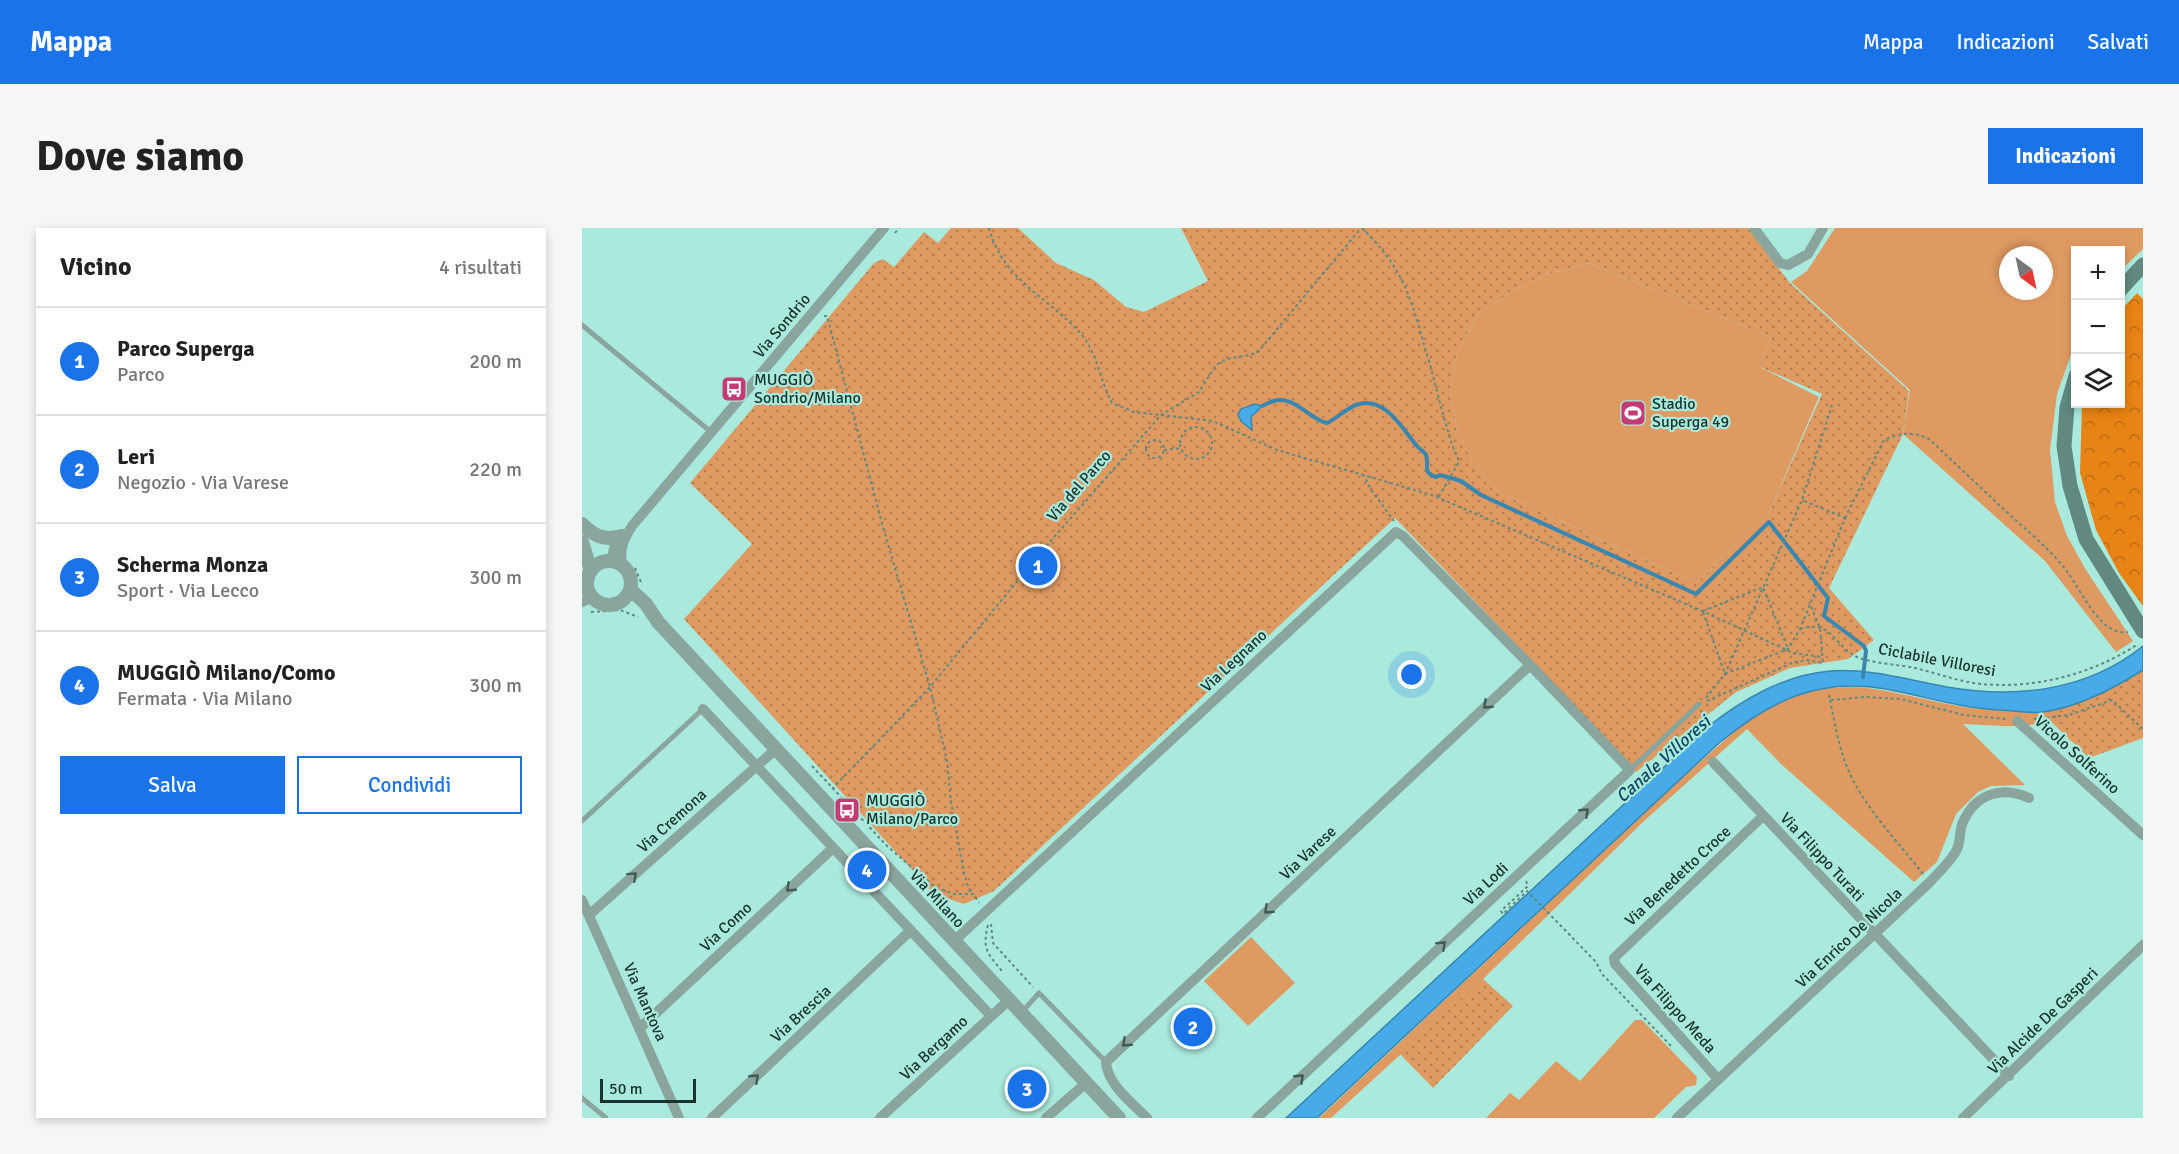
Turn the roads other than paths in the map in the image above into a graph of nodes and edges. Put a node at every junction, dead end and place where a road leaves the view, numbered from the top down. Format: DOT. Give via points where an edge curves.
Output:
graph roads {
  1 [pos="1754,228"];
  2 [pos="1823,228"];
  3 [pos="889,231"];
  4 [pos="2143,265"];
  5 [pos="2125,285"];
  6 [pos="582,325"];
  7 [pos="2071,393"];
  8 [pos="711,432"];
  9 [pos="582,524"];
  10 [pos="627,531"];
  11 [pos="582,542"];
  12 [pos="600,577"];
  13 [pos="637,589"];
  14 [pos="622,601"];
  15 [pos="658,622"];
  16 [pos="2138,626"];
  17 [pos="1530,665"];
  18 [pos="1699,704"];
  19 [pos="703,709"];
  20 [pos="2017,721"];
  21 [pos="776,749"];
  22 [pos="1713,762"];
  23 [pos="757,765"];
  24 [pos="1630,770"];
  25 [pos="2029,798"];
  26 [pos="1764,816"];
  27 [pos="582,821"];
  28 [pos="2143,835"];
  29 [pos="833,848"];
  30 [pos="582,900"];
  31 [pos="589,915"];
  32 [pos="910,931"];
  33 [pos="1875,936"];
  34 [pos="954,941"];
  35 [pos="2143,945"];
  36 [pos="1614,958"];
  37 [pos="1009,1000"];
  38 [pos="1021,1013"];
  39 [pos="991,1016"];
  40 [pos="640,1028"];
  41 [pos="1106,1062"];
  42 [pos="2009,1076"];
  43 [pos="1718,1079"];
  44 [pos="1086,1083"];
  45 [pos="582,1098"];
  46 [pos="606,1118"];
  47 [pos="679,1118"];
  48 [pos="712,1118"];
  49 [pos="880,1118"];
  50 [pos="1046,1118"];
  51 [pos="1119,1118"];
  52 [pos="1147,1118"];
  53 [pos="1257,1118"];
  54 [pos="1677,1118"];
  55 [pos="1963,1118"];
  1 -- 2 [label="street" via="1780,263 1788,265 1808,254"];
  3 -- 8 [label="street, Via Sondrio"];
  4 -- 5 [label="main road"];
  6 -- 8 [label="lane"];
  7 -- 16 [label="main road" via="2064,446 2070,486 2086,539"];
  8 -- 10 [label="street, Via Sondrio"];
  9 -- 10 [label="street" via="604,539"];
  10 -- 12 [label="street, Via Sondrio" via="612,550"];
  11 -- 12 [label="street" via="593,550"];
  12 -- 13 [label="street" via="629,574"];
  12 -- 14 [label="street" via="598,602 608,605"];
  13 -- 14 [label="street"];
  13 -- 15 [label="street"];
  14 -- 15 [label="street"];
  15 -- 21 [label="street, Via Milano"];
  17 -- 24 [label="street"];
  17 -- 34 [label="street, Via Legnano" via="1396,532 988,915"];
  17 -- 41 [label="street, Via Varese, one-way"];
  18 -- 24 [label="lane"];
  19 -- 23 [label="street"];
  19 -- 27 [label="lane"];
  20 -- 28 [label="street, Vicolo Solferino"];
  21 -- 23 [label="street, Via Cremona"];
  21 -- 34 [label="street, Via Milano"];
  22 -- 26 [label="street, Via Filippo Turati"];
  23 -- 29 [label="street"];
  31 -- 23 [label="street, Via Cremona, one-way"];
  53 -- 24 [label="street, Via Lodi, one-way"];
  25 -- 33 [label="street, Via Enrico De Nicola" via="2006,791 1982,798 1962,823 1958,849"];
  26 -- 33 [label="street, Via Filippo Turati"];
  26 -- 36 [label="street, Via Benedetto Croce"];
  29 -- 32 [label="street"];
  29 -- 40 [label="street, Via Como, one-way"];
  30 -- 31 [label="street, Via Mantova"];
  31 -- 40 [label="street, Via Mantova"];
  32 -- 39 [label="street"];
  48 -- 32 [label="street, Via Brescia, one-way"];
  33 -- 42 [label="street, Via Filippo Turati"];
  33 -- 43 [label="street, Via Enrico De Nicola"];
  34 -- 37 [label="street, Via Milano"];
  35 -- 42 [label="street, Via Alcide De Gasperi"];
  36 -- 43 [label="street, Via Filippo Meda" via="1615,964"];
  37 -- 38 [label="street, Via Milano"];
  37 -- 39 [label="street, Via Bergamo"];
  38 -- 41 [label="lane" via="1039,993"];
  38 -- 44 [label="street, Via Milano"];
  39 -- 49 [label="street, Via Bergamo"];
  40 -- 47 [label="street, Via Mantova"];
  41 -- 52 [label="street" via="1113,1081"];
  42 -- 55 [label="street, Via Alcide De Gasperi"];
  43 -- 54 [label="street, Via Enrico De Nicola"];
  44 -- 50 [label="street"];
  44 -- 51 [label="street, Via Milano"];
  45 -- 46 [label="lane"];
}
